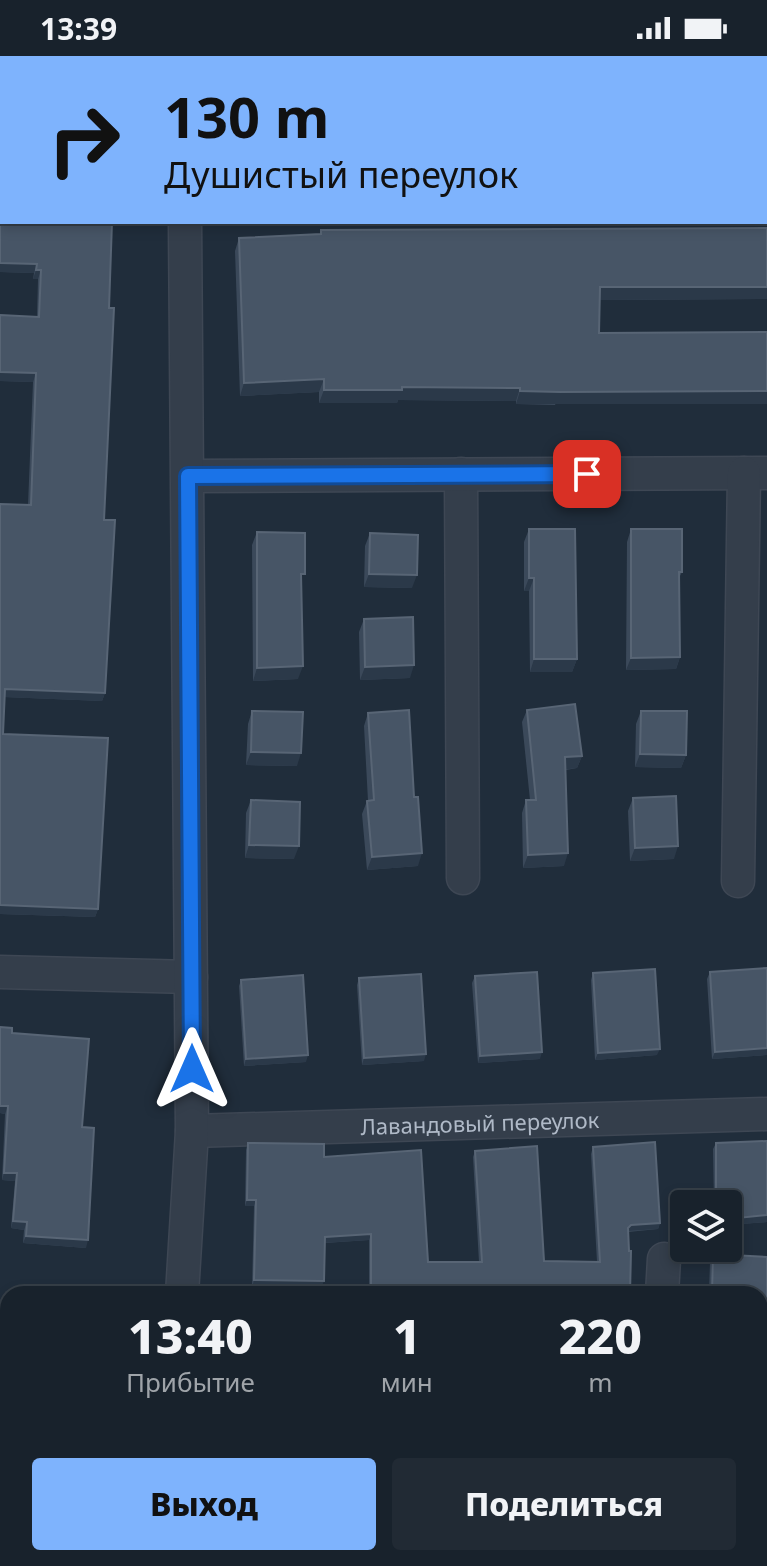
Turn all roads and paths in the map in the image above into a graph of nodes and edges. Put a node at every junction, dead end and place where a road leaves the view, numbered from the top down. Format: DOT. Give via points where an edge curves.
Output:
graph roads {
  1 [pos="185,224"];
  2 [pos="756,473"];
  3 [pos="461,474"];
  4 [pos="188,476"];
  5 [pos="463,878"];
  6 [pos="738,881"];
  7 [pos="0,972"];
  8 [pos="191,977"];
  9 [pos="767,1114"];
  10 [pos="192,1131"];
  11 [pos="664,1259"];
  12 [pos="182,1286"];
  13 [pos="662,1286"];
  1 -- 4 [label="street"];
  2 -- 3 [label="street"];
  2 -- 6 [label="street"];
  3 -- 4 [label="street"];
  3 -- 5 [label="street"];
  4 -- 8 [label="street"];
  7 -- 8 [label="street"];
  8 -- 10 [label="street"];
  9 -- 10 [label="street, Лавандовый переулок"];
  10 -- 12 [label="street"];
  11 -- 13 [label="street"];
}
